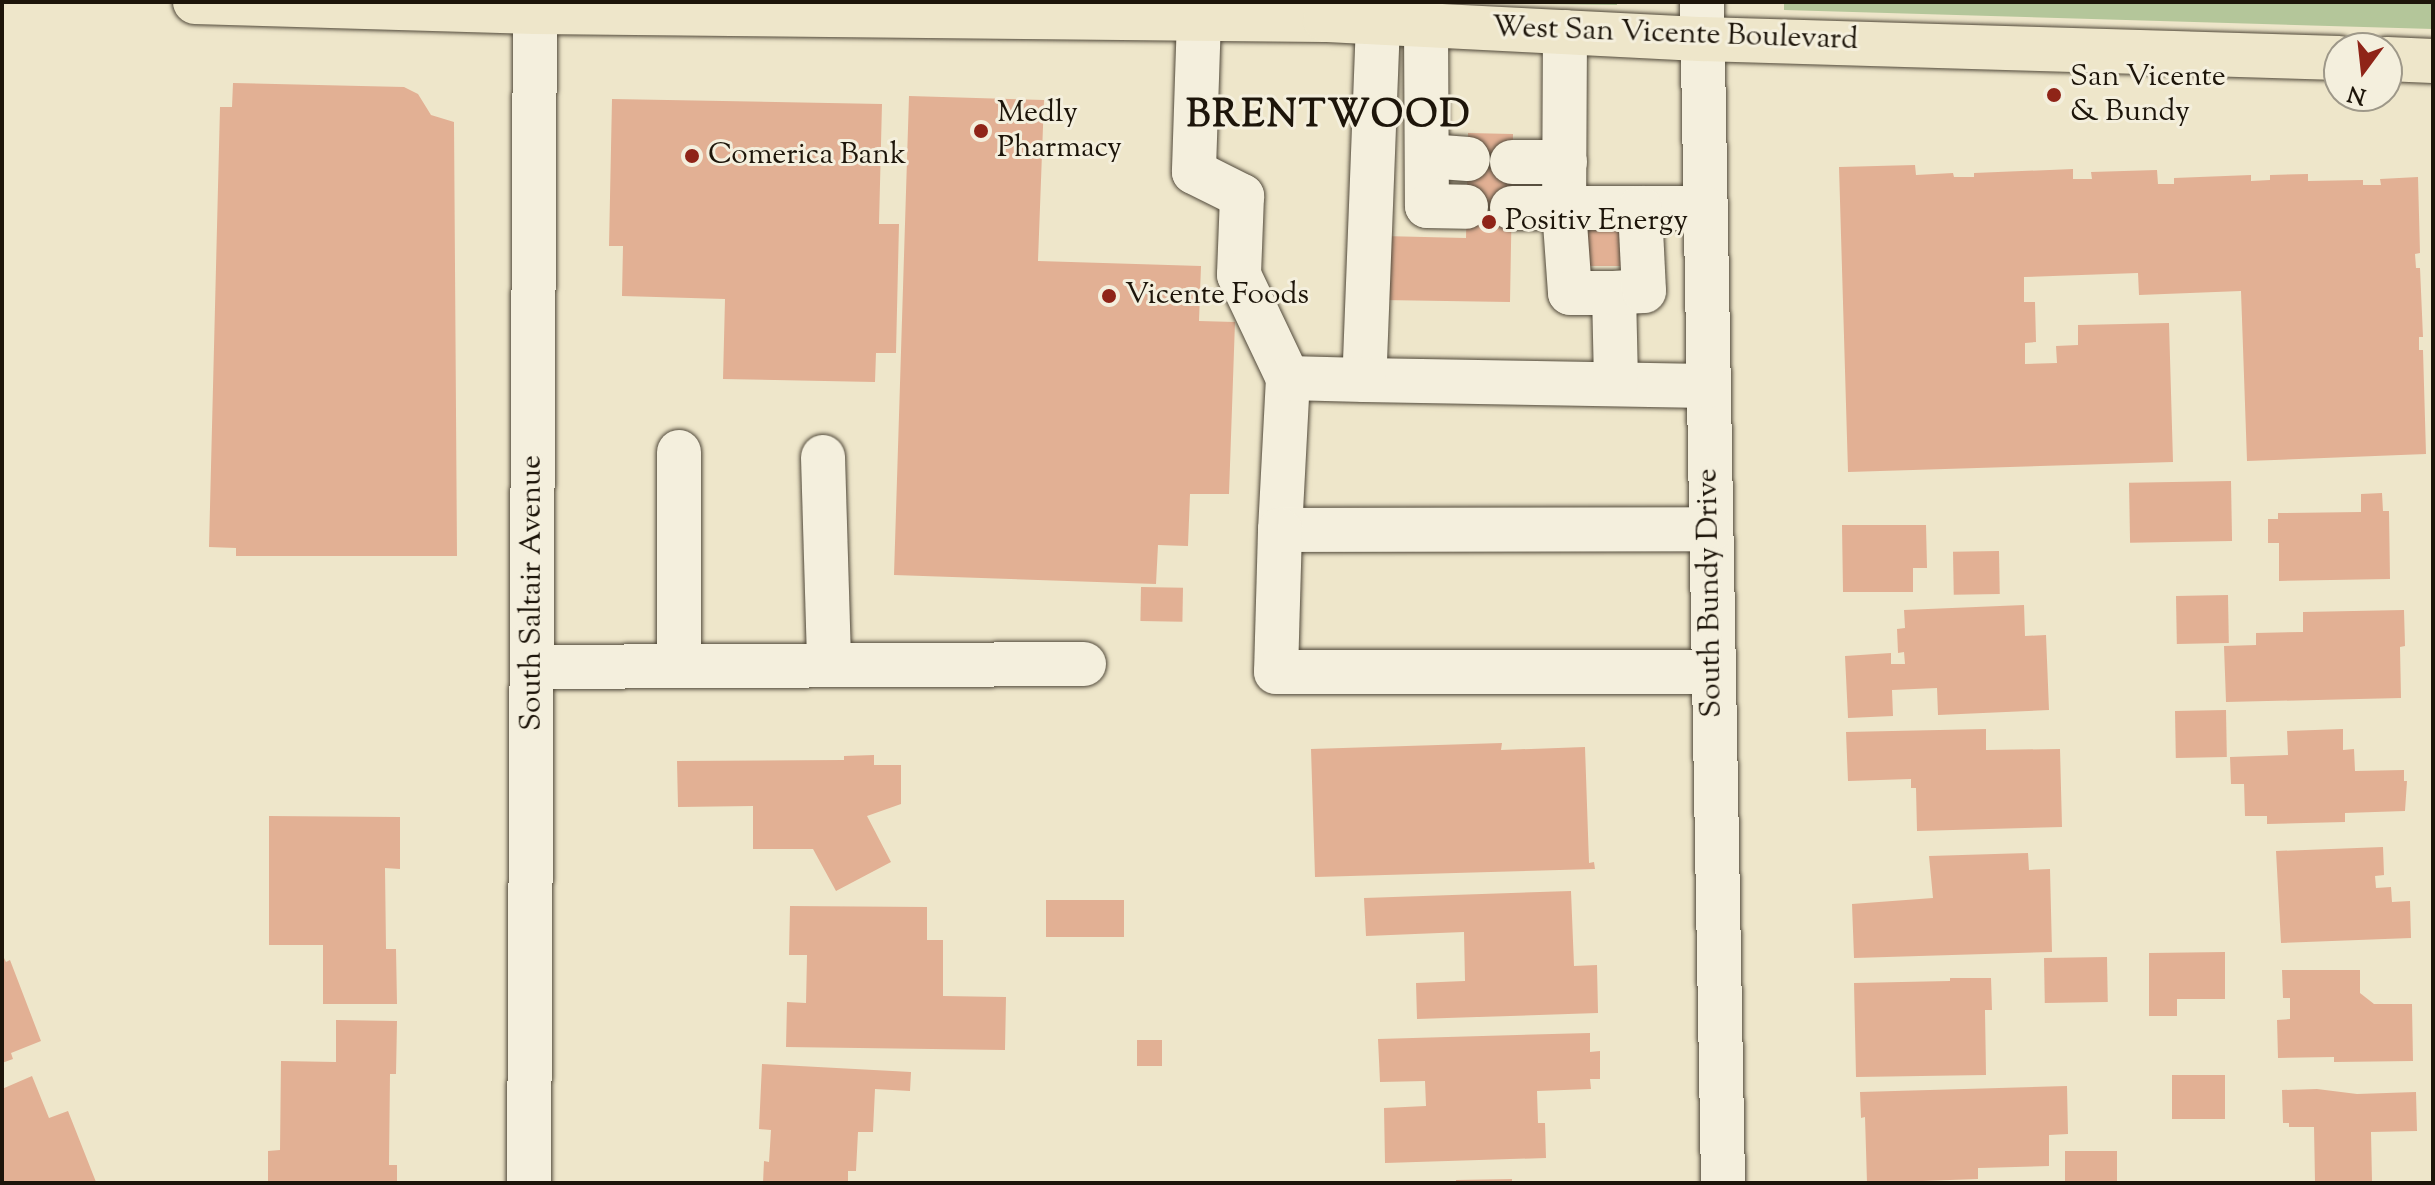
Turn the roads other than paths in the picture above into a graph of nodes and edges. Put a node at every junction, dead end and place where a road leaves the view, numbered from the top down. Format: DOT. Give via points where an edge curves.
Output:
graph roads {
  1 [pos="195,2"];
  2 [pos="535,7"];
  3 [pos="1012,8"];
  4 [pos="1310,11"];
  5 [pos="1199,18"];
  6 [pos="1702,20"];
  7 [pos="1378,23"];
  8 [pos="1426,25"];
  9 [pos="1565,32"];
  10 [pos="2323,57"];
  11 [pos="2403,60"];
  12 [pos="2433,61"];
  13 [pos="1512,162"];
  14 [pos="1565,162"];
  15 [pos="1466,207"];
  16 [pos="1512,208"];
  17 [pos="1640,208"];
  18 [pos="1705,208"];
  19 [pos="1564,209"];
  20 [pos="1614,293"];
  21 [pos="1288,378"];
  22 [pos="1364,380"];
  23 [pos="1616,382"];
  24 [pos="1707,386"];
  25 [pos="679,452"];
  26 [pos="823,457"];
  27 [pos="1710,529"];
  28 [pos="1280,530"];
  29 [pos="1084,664"];
  30 [pos="829,665"];
  31 [pos="679,666"];
  32 [pos="534,667"];
  33 [pos="1712,672"];
  34 [pos="529,1183"];
  35 [pos="1723,1183"];
  1 -- 2 [label="main road, West San Vicente Boulevard"];
  2 -- 3 [label="main road, West San Vicente Boulevard"];
  2 -- 32 [label="street, South Saltair Avenue"];
  3 -- 5 [label="main road, West San Vicente Boulevard"];
  4 -- 5 [label="main road, West San Vicente Boulevard"];
  4 -- 7 [label="main road, West San Vicente Boulevard"];
  5 -- 21 [label="street" via="1194,172 1242,196 1239,275"];
  6 -- 9 [label="main road, West San Vicente Boulevard"];
  6 -- 10 [label="main road, West San Vicente Boulevard"];
  6 -- 18 [label="street, South Bundy Drive"];
  7 -- 8 [label="main road, West San Vicente Boulevard"];
  7 -- 22 [label="street"];
  8 -- 9 [label="main road, West San Vicente Boulevard"];
  8 -- 15 [label="street" via="1448,158 1427,206"];
  9 -- 14 [label="street"];
  11 -- 12 [label="main road"];
  13 -- 14 [label="street"];
  14 -- 19 [label="street"];
  16 -- 19 [label="street"];
  17 -- 18 [label="street"];
  17 -- 19 [label="street"];
  17 -- 20 [label="street" via="1644,291"];
  18 -- 24 [label="street, South Bundy Drive"];
  19 -- 20 [label="street" via="1570,293"];
  20 -- 23 [label="street"];
  21 -- 22 [label="street"];
  21 -- 28 [label="street"];
  22 -- 23 [label="street"];
  23 -- 24 [label="street"];
  24 -- 27 [label="street, South Bundy Drive"];
  25 -- 31 [label="street"];
  26 -- 30 [label="street"];
  27 -- 28 [label="street"];
  27 -- 33 [label="street, South Bundy Drive"];
  28 -- 33 [label="street" via="1276,672"];
  29 -- 30 [label="street"];
  30 -- 31 [label="street"];
  31 -- 32 [label="street"];
  32 -- 34 [label="street, South Saltair Avenue"];
  33 -- 35 [label="street, South Bundy Drive"];
}
